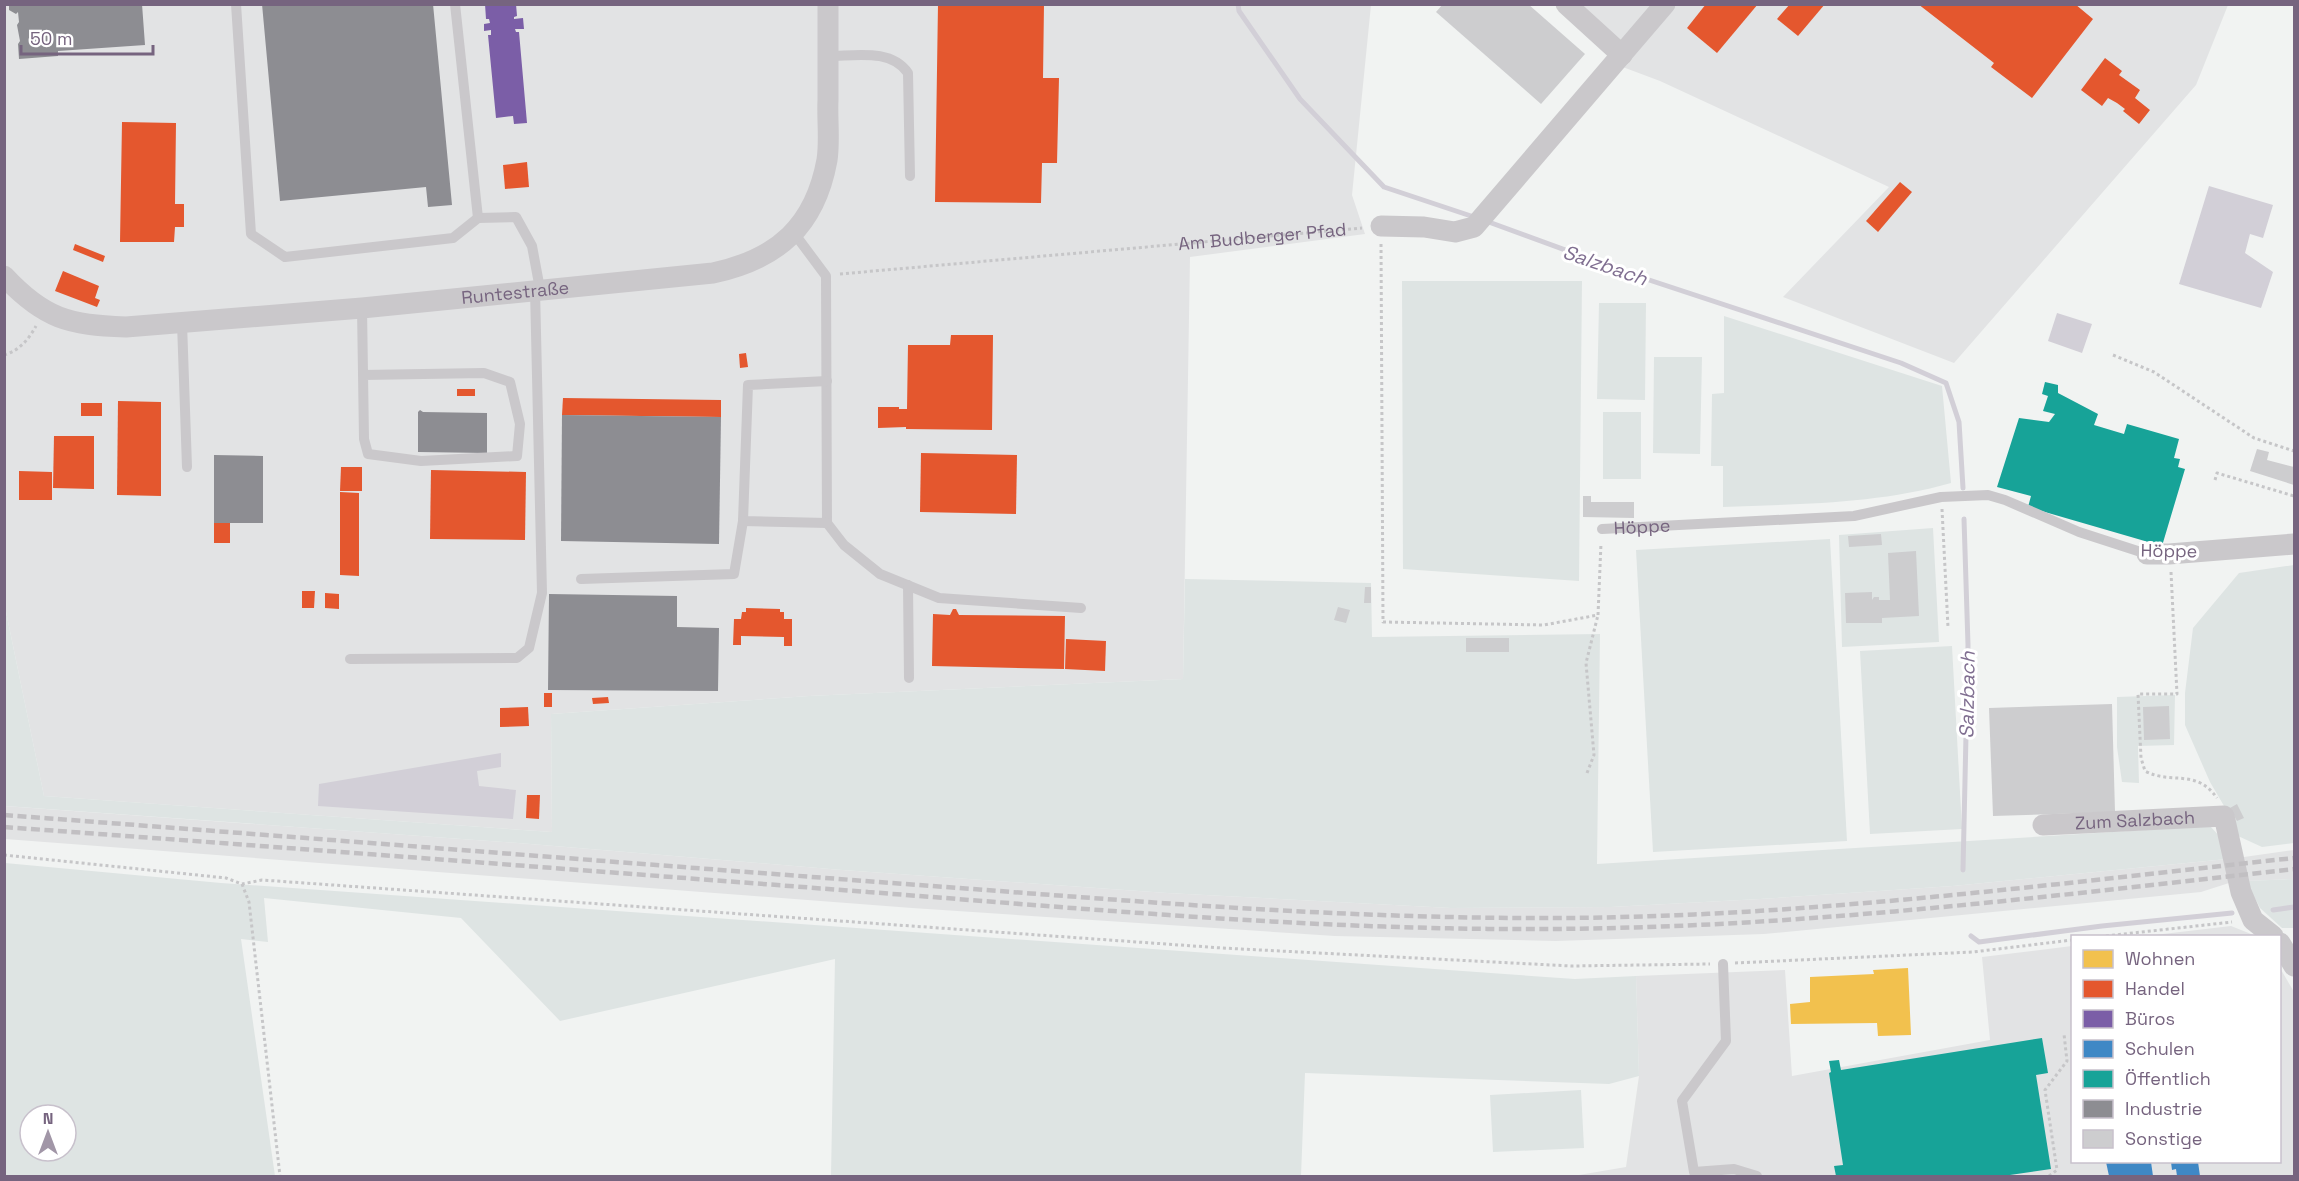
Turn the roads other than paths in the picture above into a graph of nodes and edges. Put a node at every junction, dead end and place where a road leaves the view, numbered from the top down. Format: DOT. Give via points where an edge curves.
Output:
graph roads {
  1 [pos="236,4"];
  2 [pos="455,4"];
  3 [pos="828,4"];
  4 [pos="1566,4"];
  5 [pos="1665,4"];
  6 [pos="1622,55"];
  7 [pos="828,56"];
  8 [pos="910,176"];
  9 [pos="478,218"];
  10 [pos="1381,226"];
  11 [pos="794,233"];
  12 [pos="4,276"];
  13 [pos="537,289"];
  14 [pos="362,308"];
  15 [pos="182,323"];
  16 [pos="363,375"];
  17 [pos="827,381"];
  18 [pos="187,467"];
  19 [pos="743,521"];
  20 [pos="827,523"];
  21 [pos="1602,529"];
  22 [pos="2295,544"];
  23 [pos="2146,554"];
  24 [pos="581,579"];
  25 [pos="908,585"];
  26 [pos="1081,608"];
  27 [pos="350,659"];
  28 [pos="909,678"];
  29 [pos="2043,825"];
  30 [pos="2272,935"];
  31 [pos="2281,945"];
  32 [pos="1723,964"];
  33 [pos="2295,966"];
  34 [pos="1757,1176"];
  1 -- 9 [label="lane" via="251,234 285,257 453,238"];
  2 -- 9 [label="lane"];
  3 -- 7 [label="street, Runtestraße"];
  4 -- 6 [label="street"];
  5 -- 6 [label="street"];
  6 -- 10 [label="street" via="1474,227 1455,232"];
  7 -- 8 [label="lane" via="883,56 902,65 908,73"];
  7 -- 11 [label="street, Runtestraße" via="827,157 810,213"];
  9 -- 13 [label="lane" via="516,217 532,246"];
  11 -- 13 [label="street, Runtestraße" via="766,255 740,267 713,273"];
  11 -- 17 [label="lane" via="826,276"];
  12 -- 15 [label="street, Runtestraße" via="23,297 68,322 126,327"];
  13 -- 14 [label="street, Runtestraße"];
  13 -- 27 [label="lane" via="542,593 529,648 517,658"];
  14 -- 15 [label="street, Runtestraße"];
  14 -- 16 [label="lane"];
  15 -- 18 [label="lane"];
  16 -- 16 [label="lane" via="364,439 368,454 421,461 517,456 520,424 510,382 484,373"];
  17 -- 19 [label="lane" via="748,385"];
  17 -- 20 [label="lane"];
  19 -- 20 [label="lane"];
  19 -- 24 [label="lane" via="734,574"];
  20 -- 25 [label="lane" via="844,545 880,574"];
  21 -- 23 [label="lane, Höppe" via="1854,516 1941,496 1988,495"];
  22 -- 23 [label="street, Höppe"];
  25 -- 26 [label="lane" via="939,598"];
  25 -- 28 [label="lane"];
  29 -- 30 [label="street, Zum Salzbach" via="2224,816 2241,892 2253,920"];
  31 -- 33 [label="street"];
  32 -- 34 [label="lane" via="1726,1041 1682,1101 1683,1111 1694,1172 1734,1169"];
}
